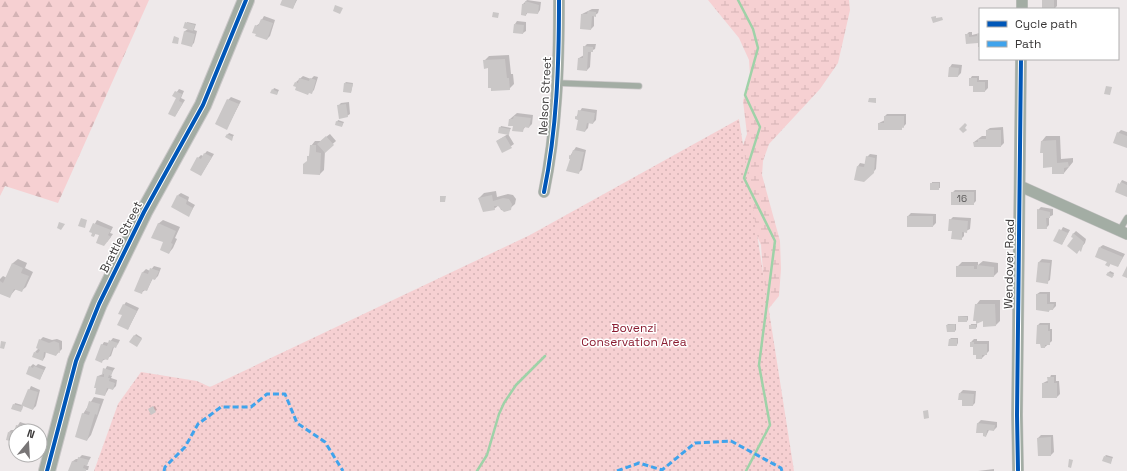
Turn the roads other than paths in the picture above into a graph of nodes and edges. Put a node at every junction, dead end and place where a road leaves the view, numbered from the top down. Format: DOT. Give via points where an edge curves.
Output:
graph roads {
  1 [pos="246,0"];
  2 [pos="559,0"];
  3 [pos="1021,60"];
  4 [pos="557,83"];
  5 [pos="639,86"];
  6 [pos="1020,186"];
  7 [pos="544,192"];
  8 [pos="1127,218"];
  9 [pos="1123,232"];
  10 [pos="1018,470"];
  11 [pos="47,471"];
  1 -- 11 [label="street, Brattle Street" via="209,93 144,212 99,304 76,361"];
  2 -- 4 [label="street, Nelson Street"];
  3 -- 6 [label="street, Wendover Road"];
  4 -- 5 [label="lane"];
  4 -- 7 [label="street, Nelson Street" via="550,163"];
  6 -- 9 [label="street"];
  6 -- 10 [label="street, Wendover Road"];
  8 -- 9 [label="lane"];
}
